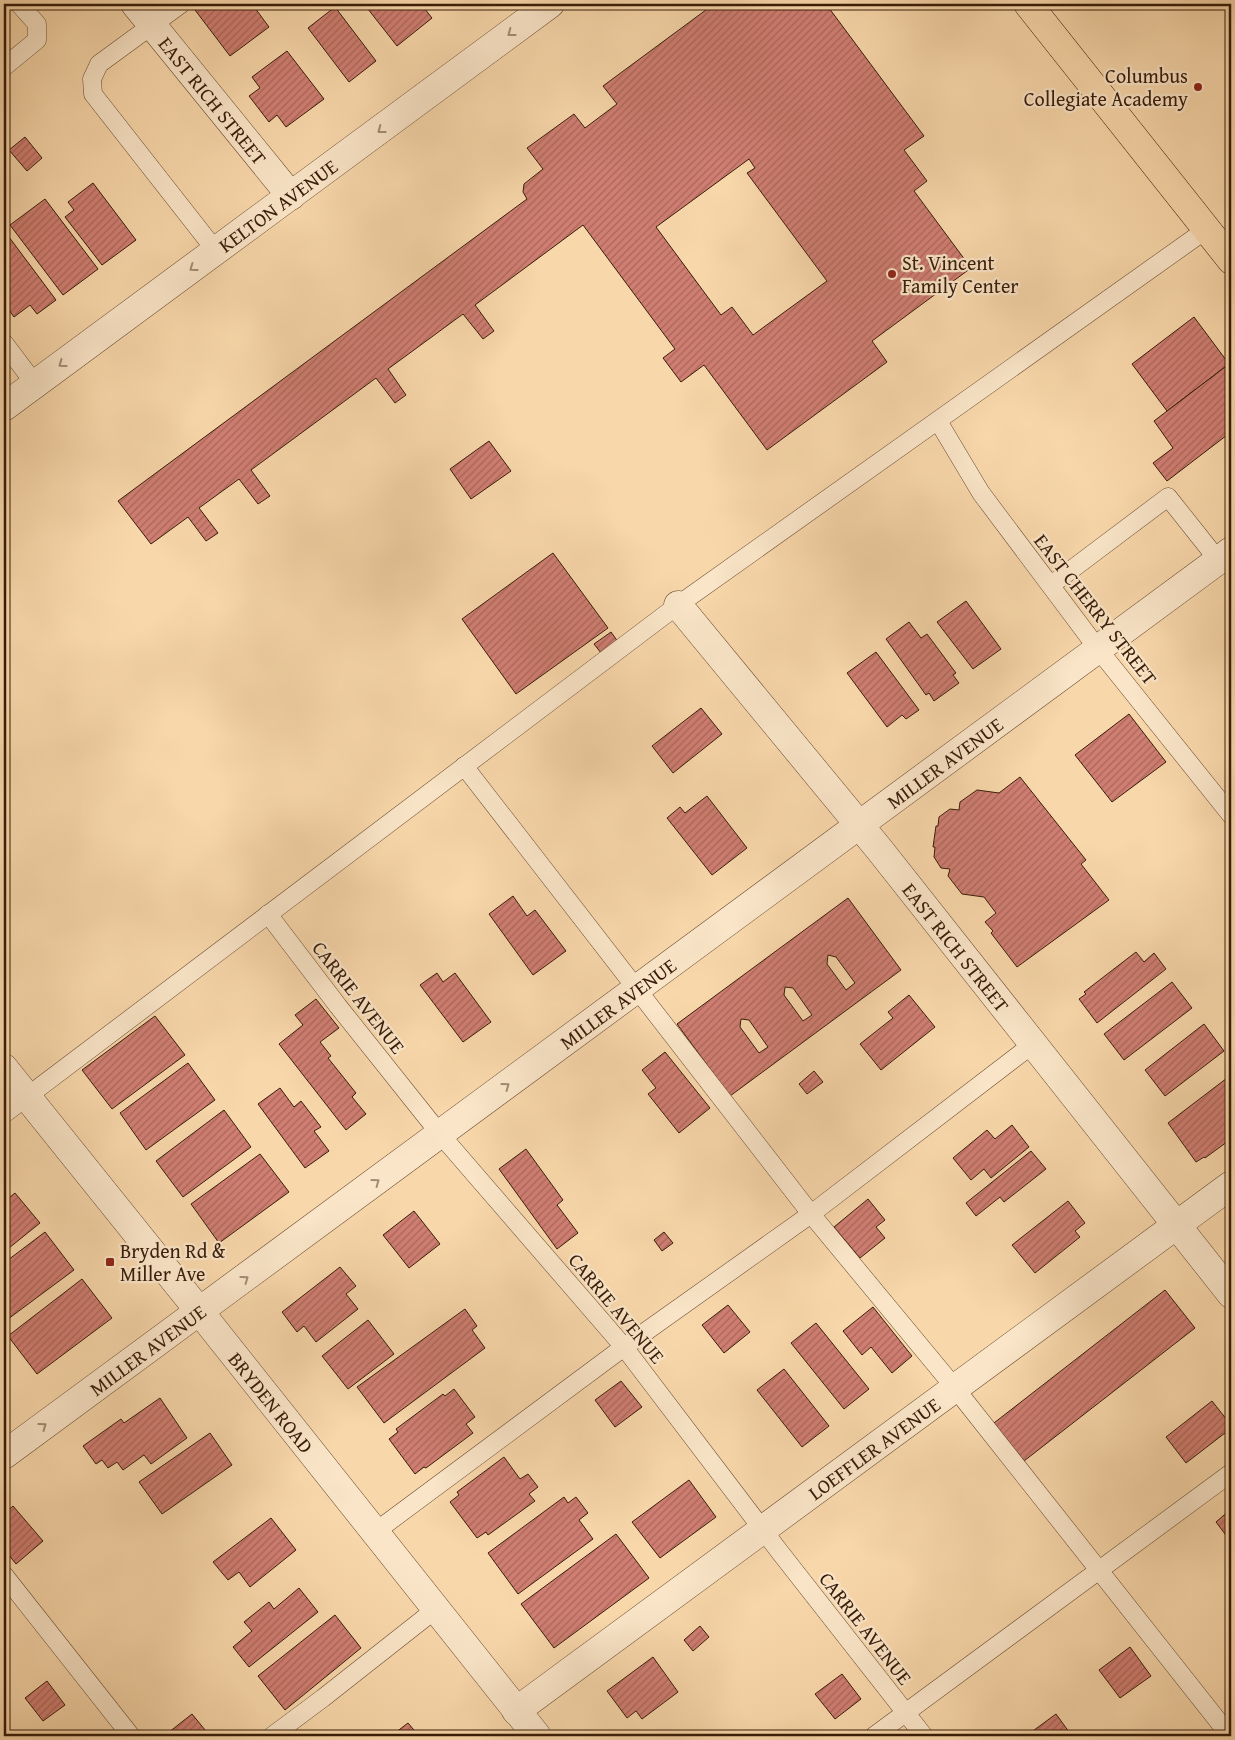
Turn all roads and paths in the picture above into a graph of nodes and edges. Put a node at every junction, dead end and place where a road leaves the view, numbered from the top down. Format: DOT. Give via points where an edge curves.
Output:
graph roads {
  1 [pos="20,4"];
  2 [pos="135,4"];
  3 [pos="181,4"];
  4 [pos="550,4"];
  5 [pos="1028,4"];
  6 [pos="152,24"];
  7 [pos="4,67"];
  8 [pos="291,196"];
  9 [pos="1207,229"];
  10 [pos="216,251"];
  11 [pos="1231,260"];
  12 [pos="4,343"];
  13 [pos="35,384"];
  14 [pos="4,407"];
  15 [pos="938,421"];
  16 [pos="1225,556"];
  17 [pos="1050,584"];
  18 [pos="678,605"];
  19 [pos="1098,649"];
  20 [pos="464,766"];
  21 [pos="1231,815"];
  22 [pos="859,825"];
  23 [pos="268,914"];
  24 [pos="636,990"];
  25 [pos="1032,1044"];
  26 [pos="4,1068"];
  27 [pos="27,1097"];
  28 [pos="4,1114"];
  29 [pos="440,1134"];
  30 [pos="1231,1185"];
  31 [pos="811,1214"];
  32 [pos="1177,1225"];
  33 [pos="1231,1294"];
  34 [pos="200,1312"];
  35 [pos="624,1347"];
  36 [pos="955,1388"];
  37 [pos="4,1455"];
  38 [pos="1231,1473"];
  39 [pos="763,1530"];
  40 [pos="375,1532"];
  41 [pos="1100,1570"];
  42 [pos="4,1575"];
  43 [pos="436,1609"];
  44 [pos="516,1711"];
  45 [pos="906,1713"];
  46 [pos="131,1736"];
  47 [pos="272,1736"];
  48 [pos="537,1736"];
  49 [pos="874,1736"];
  50 [pos="924,1736"];
  51 [pos="1230,1736"];
  1 -- 7 [label="lane" via="37,24 37,40"];
  2 -- 6 [label="street, EAST RICH STREET"];
  3 -- 6 [label="lane"];
  4 -- 8 [label="street, KELTON AVENUE, one-way"];
  5 -- 9 [label="main road"];
  6 -- 8 [label="street, EAST RICH STREET"];
  6 -- 10 [label="lane" via="99,64 92,79 93,94"];
  8 -- 10 [label="street, KELTON AVENUE"];
  9 -- 11 [label="main road"];
  9 -- 15 [label="lane"];
  10 -- 13 [label="street, KELTON AVENUE, one-way"];
  12 -- 13 [label="lane"];
  13 -- 14 [label="street, KELTON AVENUE"];
  15 -- 17 [label="lane, EAST CHERRY STREET" via="981,493"];
  15 -- 18 [label="lane"];
  16 -- 17 [label="lane" via="1168,497"];
  16 -- 19 [label="street, MILLER AVENUE"];
  17 -- 19 [label="lane, EAST CHERRY STREET"];
  18 -- 20 [label="lane"];
  18 -- 22 [label="street, EAST RICH STREET"];
  19 -- 21 [label="lane, EAST CHERRY STREET"];
  19 -- 22 [label="street, MILLER AVENUE"];
  20 -- 23 [label="lane"];
  20 -- 24 [label="lane"];
  22 -- 24 [label="street, MILLER AVENUE"];
  22 -- 25 [label="street, EAST RICH STREET"];
  23 -- 27 [label="lane"];
  23 -- 29 [label="lane, CARRIE AVENUE"];
  29 -- 24 [label="street, MILLER AVENUE, one-way"];
  24 -- 31 [label="lane"];
  25 -- 31 [label="lane"];
  25 -- 32 [label="street, EAST RICH STREET"];
  26 -- 27 [label="street, BRYDEN ROAD"];
  27 -- 28 [label="lane"];
  27 -- 34 [label="street, BRYDEN ROAD"];
  34 -- 29 [label="street, MILLER AVENUE, one-way"];
  29 -- 35 [label="lane, CARRIE AVENUE"];
  30 -- 32 [label="street, LOEFFLER AVENUE"];
  31 -- 35 [label="lane"];
  31 -- 36 [label="lane"];
  32 -- 33 [label="street, EAST RICH STREET"];
  32 -- 36 [label="street, LOEFFLER AVENUE"];
  37 -- 34 [label="street, MILLER AVENUE, one-way"];
  34 -- 40 [label="street, BRYDEN ROAD"];
  35 -- 39 [label="lane, CARRIE AVENUE"];
  35 -- 40 [label="lane"];
  36 -- 39 [label="street, LOEFFLER AVENUE"];
  36 -- 41 [label="lane"];
  38 -- 41 [label="lane"];
  39 -- 44 [label="street, LOEFFLER AVENUE"];
  39 -- 45 [label="lane, CARRIE AVENUE"];
  40 -- 43 [label="street, BRYDEN ROAD"];
  41 -- 45 [label="lane"];
  41 -- 51 [label="lane"];
  42 -- 46 [label="lane"];
  43 -- 44 [label="street, BRYDEN ROAD"];
  43 -- 47 [label="lane"];
  44 -- 48 [label="street, BRYDEN ROAD"];
  45 -- 49 [label="lane"];
  45 -- 50 [label="lane, CARRIE AVENUE"];
}
